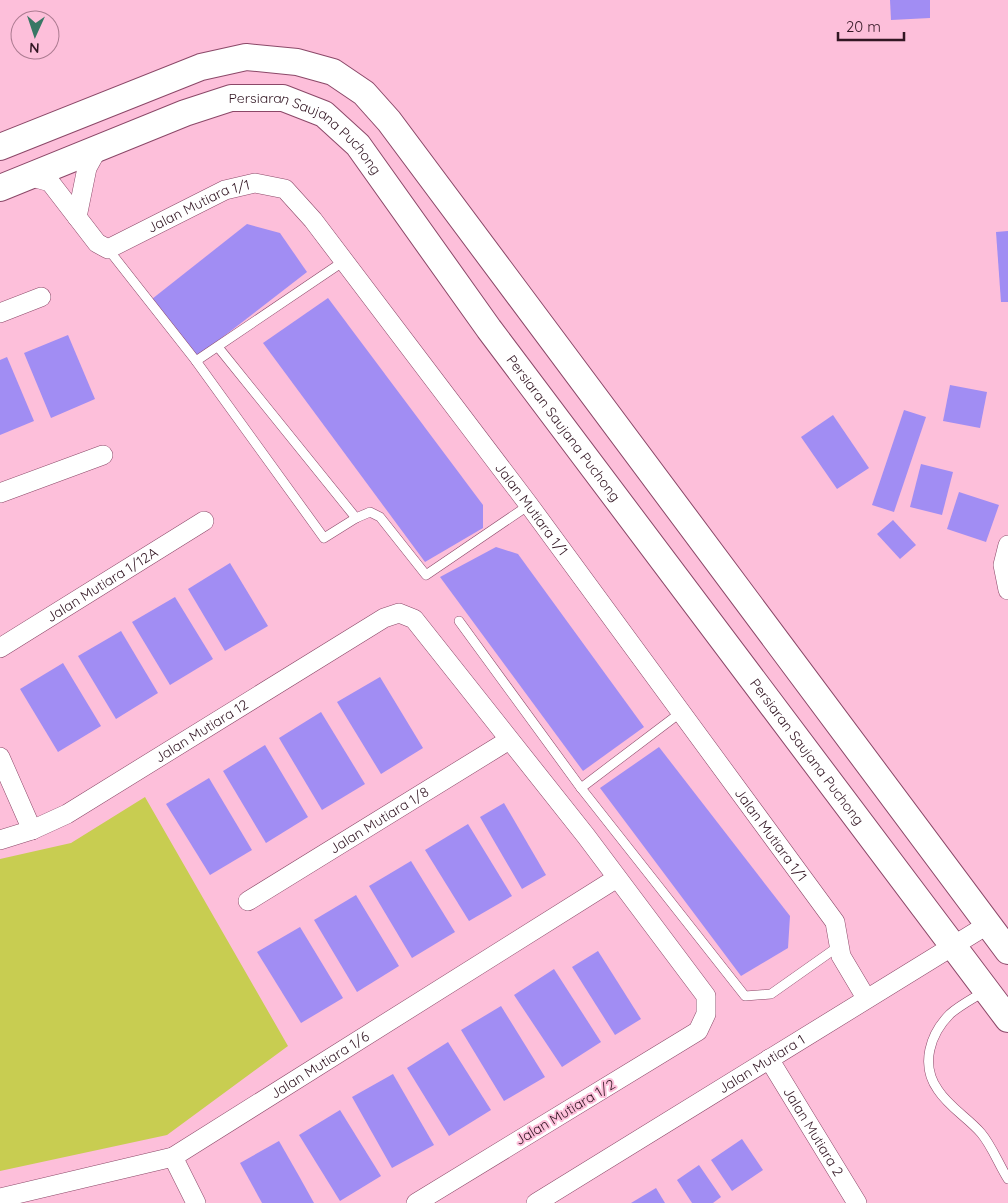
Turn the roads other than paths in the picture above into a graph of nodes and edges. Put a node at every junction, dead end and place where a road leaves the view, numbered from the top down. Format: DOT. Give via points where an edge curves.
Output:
graph roads {
  1 [pos="0,147"];
  2 [pos="98,148"];
  3 [pos="29,176"];
  4 [pos="0,188"];
  5 [pos="77,217"];
  6 [pos="108,249"];
  7 [pos="344,261"];
  8 [pos="41,297"];
  9 [pos="0,313"];
  10 [pos="218,347"];
  11 [pos="196,361"];
  12 [pos="103,455"];
  13 [pos="0,494"];
  14 [pos="529,505"];
  15 [pos="356,518"];
  16 [pos="204,521"];
  17 [pos="1008,545"];
  18 [pos="1008,590"];
  19 [pos="459,620"];
  20 [pos="0,648"];
  21 [pos="680,713"];
  22 [pos="508,740"];
  23 [pos="0,757"];
  24 [pos="581,788"];
  25 [pos="32,830"];
  26 [pos="0,840"];
  27 [pos="617,878"];
  28 [pos="248,901"];
  29 [pos="987,925"];
  30 [pos="839,945"];
  31 [pos="952,946"];
  32 [pos="1008,951"];
  33 [pos="985,991"];
  34 [pos="866,998"];
  35 [pos="1008,1020"];
  36 [pos="770,1059"];
  37 [pos="173,1156"];
  38 [pos="1008,1179"];
  39 [pos="0,1198"];
  40 [pos="196,1203"];
  41 [pos="416,1203"];
  42 [pos="536,1203"];
  43 [pos="857,1203"];
  1 -- 29 [label="street" via="201,67 246,57 297,62 333,72 364,93 688,519"];
  2 -- 3 [label="street, Persiaran Saujana Puchong"];
  2 -- 5 [label="street" via="87,168"];
  2 -- 31 [label="street, Persiaran Saujana Puchong" via="185,112 231,98 284,98 324,114 358,144 489,329"];
  3 -- 4 [label="street, Persiaran Saujana Puchong"];
  3 -- 5 [label="street" via="50,182"];
  5 -- 6 [label="street" via="97,242"];
  6 -- 7 [label="street, Jalan Mutiara 1/1" via="225,190 255,183 285,189"];
  6 -- 11 [label="lane"];
  7 -- 10 [label="lane"];
  7 -- 14 [label="street, Jalan Mutiara 1/1"];
  8 -- 9 [label="street"];
  10 -- 11 [label="lane"];
  10 -- 15 [label="lane"];
  11 -- 15 [label="lane" via="324,538"];
  12 -- 13 [label="street"];
  14 -- 15 [label="lane" via="426,575 380,517 370,512"];
  14 -- 21 [label="street, Jalan Mutiara 1/1"];
  16 -- 20 [label="street, Jalan Mutiara 1/12A"];
  17 -- 18 [label="street" via="1003,566"];
  19 -- 24 [label="lane"];
  21 -- 24 [label="lane"];
  21 -- 30 [label="street, Jalan Mutiara 1/1" via="835,922"];
  22 -- 25 [label="street, Jalan Mutiara 12" via="414,619 399,613 384,618 68,814"];
  22 -- 27 [label="street"];
  22 -- 28 [label="street, Jalan Mutiara 1/8"];
  23 -- 25 [label="street"];
  24 -- 30 [label="lane" via="745,996 771,994"];
  25 -- 26 [label="street, Jalan Mutiara 12"];
  27 -- 37 [label="street, Jalan Mutiara 1/6"];
  27 -- 41 [label="street, Jalan Mutiara 1/2" via="706,996 706,1014 698,1031"];
  29 -- 31 [label="street, Jalan Mutiara 1"];
  29 -- 32 [label="street"];
  30 -- 34 [label="street, Jalan Mutiara 1/1"];
  31 -- 33 [label="street, Persiaran Saujana Puchong"];
  31 -- 34 [label="street, Jalan Mutiara 1"];
  33 -- 35 [label="street, Persiaran Saujana Puchong"];
  33 -- 38 [label="lane" via="951,1014 939,1028 928,1054 930,1071 937,1090 982,1135"];
  34 -- 36 [label="street, Jalan Mutiara 1"];
  36 -- 42 [label="street, Jalan Mutiara 1"];
  36 -- 43 [label="street, Jalan Mutiara 2"];
  37 -- 39 [label="street, Jalan Mutiara 1/6"];
  37 -- 40 [label="street"];
}
